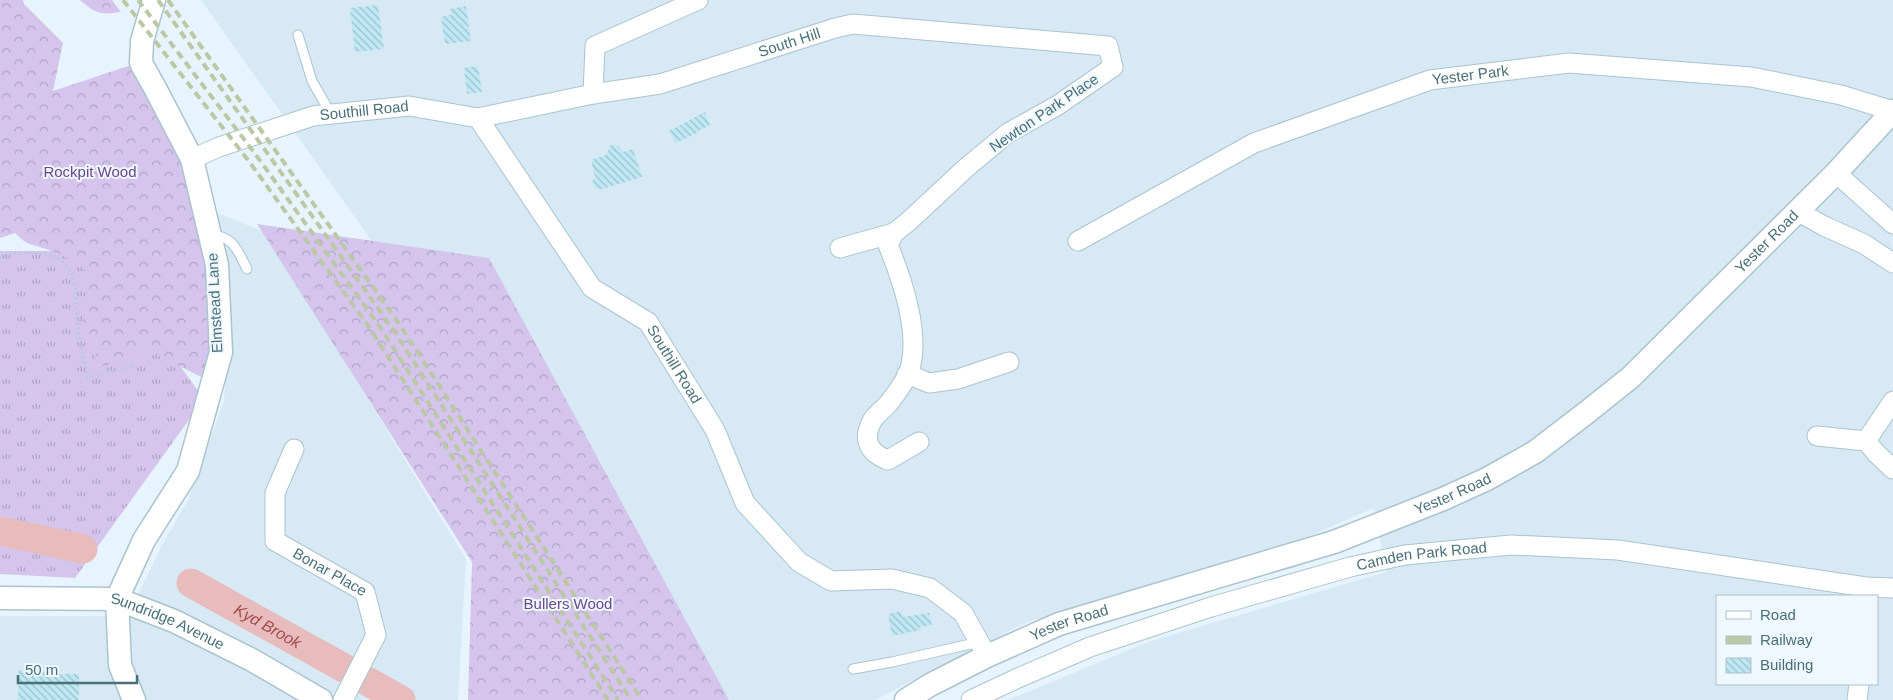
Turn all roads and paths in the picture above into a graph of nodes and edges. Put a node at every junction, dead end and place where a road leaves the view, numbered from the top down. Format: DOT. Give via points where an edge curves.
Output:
graph roads {
  1 [pos="154,0"];
  2 [pos="698,0"];
  3 [pos="298,35"];
  4 [pos="1108,46"];
  5 [pos="593,94"];
  6 [pos="1893,111"];
  7 [pos="332,114"];
  8 [pos="478,118"];
  9 [pos="192,159"];
  10 [pos="1836,173"];
  11 [pos="1797,211"];
  12 [pos="1893,224"];
  13 [pos="894,233"];
  14 [pos="210,235"];
  15 [pos="1078,241"];
  16 [pos="840,248"];
  17 [pos="0,258"];
  18 [pos="1893,263"];
  19 [pos="247,269"];
  20 [pos="1009,362"];
  21 [pos="135,366"];
  22 [pos="907,374"];
  23 [pos="1893,401"];
  24 [pos="1817,436"];
  25 [pos="1866,441"];
  26 [pos="919,442"];
  27 [pos="294,449"];
  28 [pos="1893,469"];
  29 [pos="1893,588"];
  30 [pos="1866,592"];
  31 [pos="0,598"];
  32 [pos="117,599"];
  33 [pos="983,649"];
  34 [pos="853,669"];
  35 [pos="1858,685"];
  36 [pos="134,700"];
  37 [pos="321,700"];
  38 [pos="343,700"];
  39 [pos="906,700"];
  40 [pos="971,700"];
  41 [pos="1857,700"];
  1 -- 9 [label="street, Elmstead Lane" via="142,41 141,63"];
  2 -- 5 [label="street" via="594,46"];
  3 -- 7 [label="lane" via="312,81"];
  4 -- 5 [label="street, South Hill" via="853,24 660,84"];
  4 -- 13 [label="street, Newton Park Place" via="1112,67 1058,105 1008,133"];
  5 -- 8 [label="street, South Hill"];
  6 -- 10 [label="street, Yester Road"];
  6 -- 15 [label="street, Yester Park" via="1842,95 1751,77 1569,63 1430,80 1254,143"];
  7 -- 8 [label="street, Southill Road" via="409,106"];
  7 -- 9 [label="street, Southill Road" via="313,116"];
  8 -- 33 [label="street, Southill Road" via="592,288 648,322 715,430 745,503 799,562 830,580 892,579 930,588 963,613"];
  9 -- 14 [label="street, Elmstead Lane"];
  10 -- 11 [label="street, Yester Road"];
  10 -- 12 [label="street"];
  11 -- 18 [label="street" via="1864,244"];
  11 -- 33 [label="street, Yester Road" via="1630,377 1535,452 1486,479 1334,542"];
  13 -- 16 [label="street, Newton Park Place"];
  13 -- 22 [label="street" via="888,245 908,304 914,342"];
  14 -- 19 [label="lane" via="230,240"];
  14 -- 32 [label="street, Elmstead Lane" via="216,265 221,352 188,471 144,540"];
  17 -- 21 [label="path" via="38,253 56,258 69,268 75,287 87,377"];
  20 -- 22 [label="street" via="958,379 929,383"];
  22 -- 26 [label="street" via="888,404 872,420 868,445 875,455 888,460"];
  23 -- 25 [label="street"];
  24 -- 25 [label="street"];
  25 -- 28 [label="street"];
  27 -- 38 [label="street, Bonar Place" via="275,493 275,541 365,592 376,635"];
  29 -- 30 [label="street, Camden Park Road"];
  30 -- 40 [label="street, Camden Park Road" via="1618,550 1511,546 1405,554 1210,607 1090,647"];
  31 -- 32 [label="street, Sundridge Avenue"];
  32 -- 36 [label="street" via="120,665"];
  32 -- 37 [label="street, Sundridge Avenue" via="174,621 252,660"];
  33 -- 34 [label="lane"];
  33 -- 39 [label="street, Yester Road"];
  35 -- 41 [label="street"];
}
